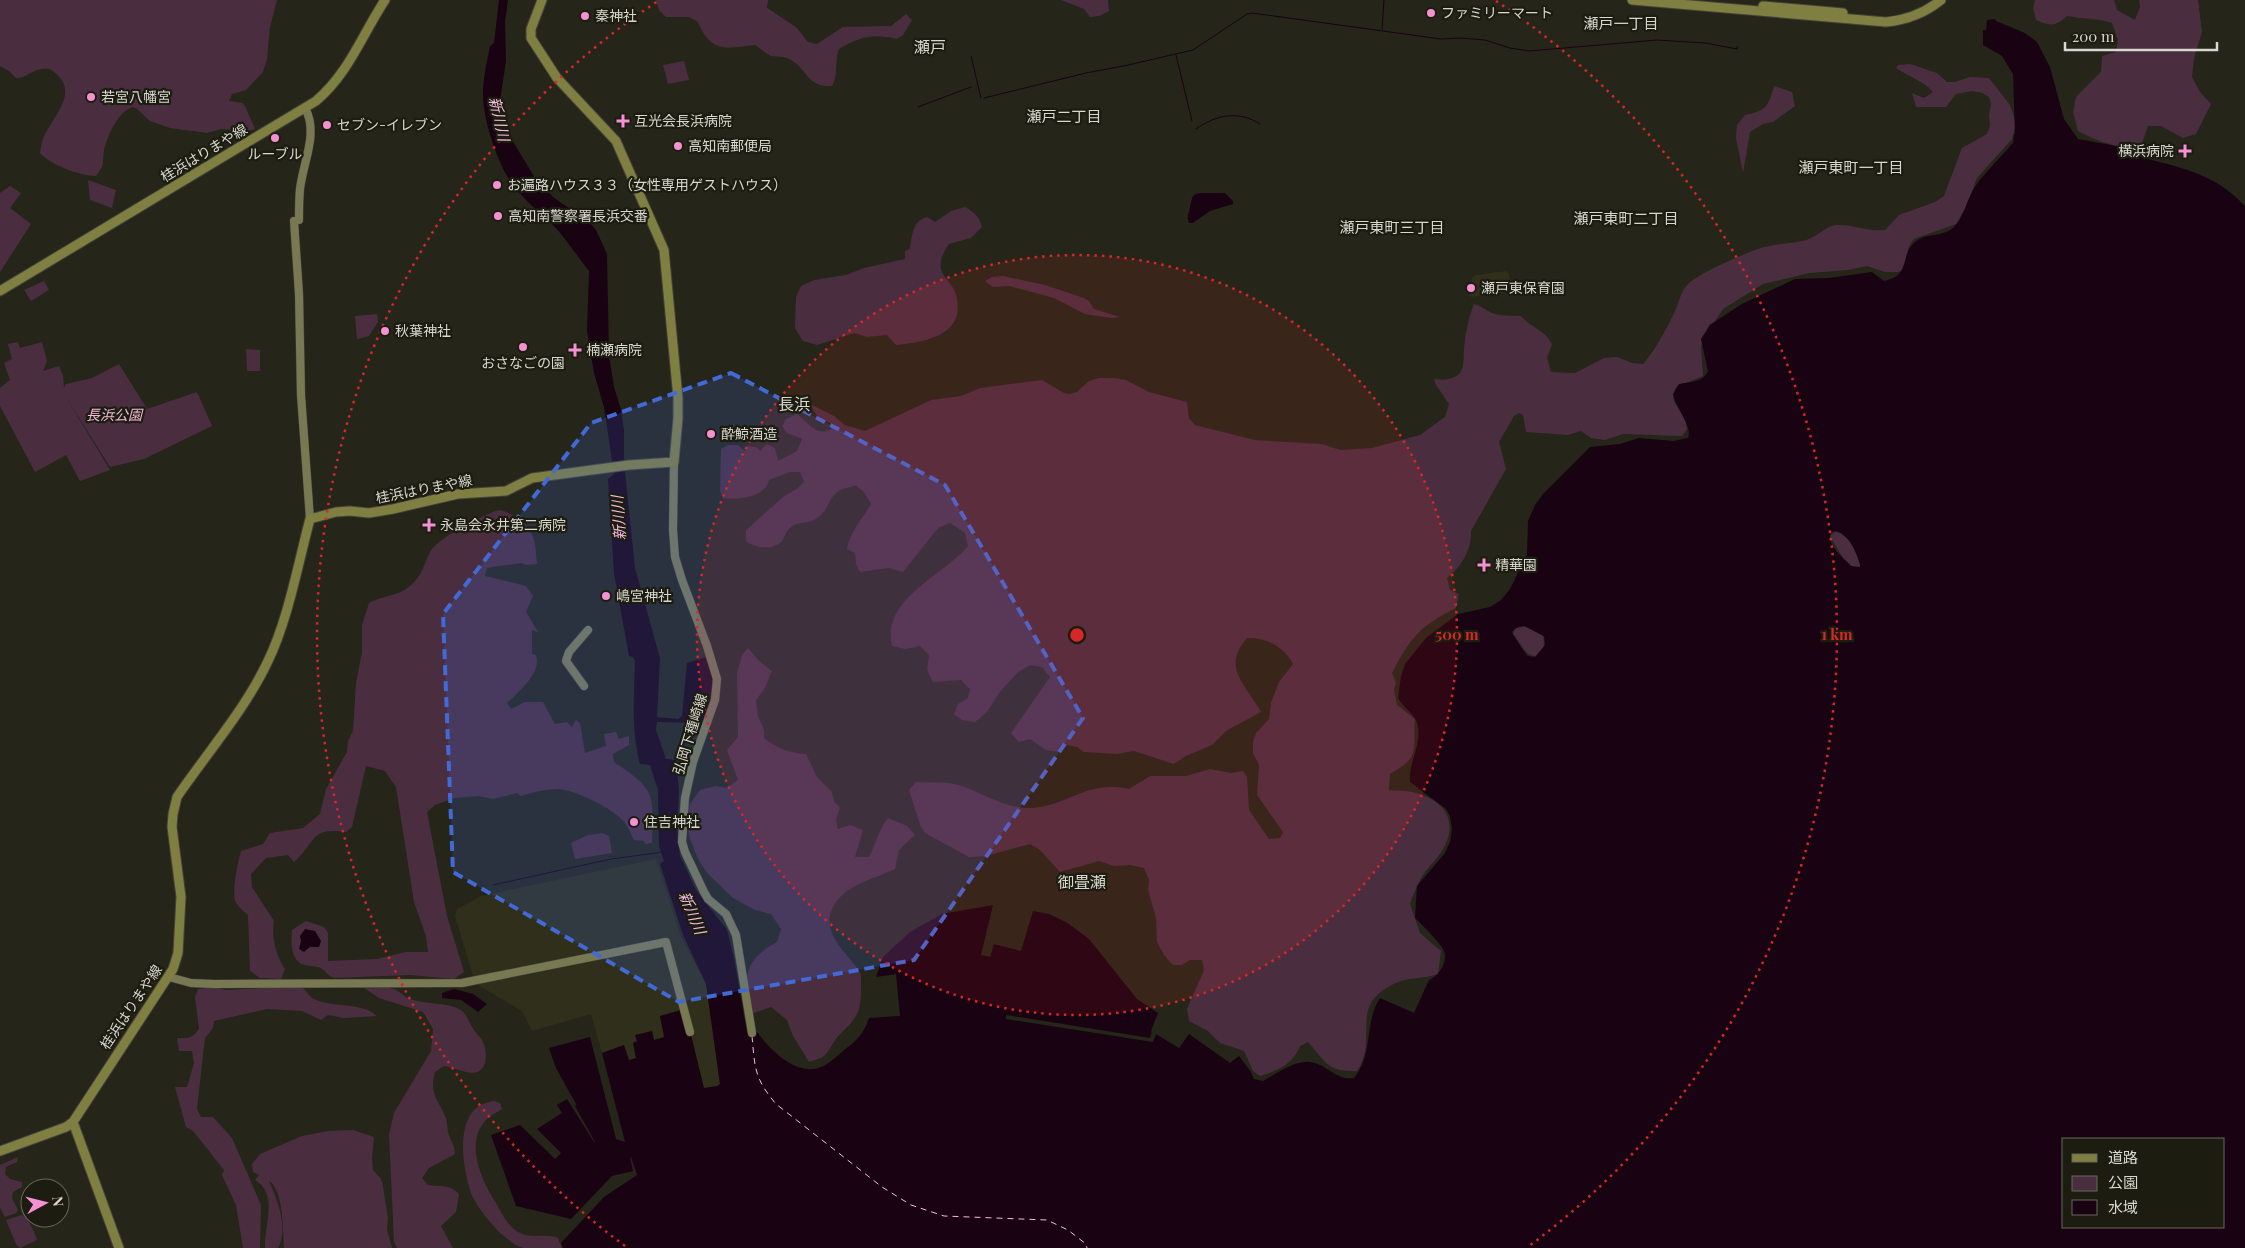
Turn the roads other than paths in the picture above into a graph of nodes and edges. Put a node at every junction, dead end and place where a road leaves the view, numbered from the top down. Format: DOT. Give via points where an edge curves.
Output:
graph roads {
  1 [pos="385,0"];
  2 [pos="542,0"];
  3 [pos="1632,0"];
  4 [pos="1698,0"];
  5 [pos="1932,0"];
  6 [pos="1941,0"];
  7 [pos="305,108"];
  8 [pos="0,291"];
  9 [pos="674,462"];
  10 [pos="310,519"];
  11 [pos="588,630"];
  12 [pos="584,686"];
  13 [pos="168,977"];
  14 [pos="690,1032"];
  15 [pos="752,1032"];
  16 [pos="73,1122"];
  17 [pos="0,1151"];
  18 [pos="119,1248"];
  1 -- 7 [label="main road, 桂浜はりまや線" via="344,71"];
  2 -- 9 [label="main road" via="531,29 531,38 557,78 616,141 665,254 678,398"];
  3 -- 6 [label="main road" via="1886,22 1910,18"];
  4 -- 5 [label="main road" via="1886,17 1908,13"];
  7 -- 8 [label="main road, 桂浜はりまや線"];
  7 -- 10 [label="street" via="311,131 296,220 301,404"];
  9 -- 10 [label="main road, 桂浜はりまや線" via="532,478 506,491 466,492 393,509 368,513 336,512"];
  9 -- 15 [label="street, 弘岡下種崎線" via="672,530 675,557 717,680 715,700 693,762 685,798 682,842 708,899 726,914 736,935"];
  10 -- 13 [label="main road, 桂浜はりまや線" via="281,626 268,661 256,684 178,797 172,827 181,897 177,960"];
  11 -- 12 [label="street" via="569,652 566,661"];
  13 -- 14 [label="street" via="196,983 462,982 666,942"];
  13 -- 16 [label="main road, 桂浜はりまや線"];
  16 -- 17 [label="main road"];
  16 -- 18 [label="main road"];
}
